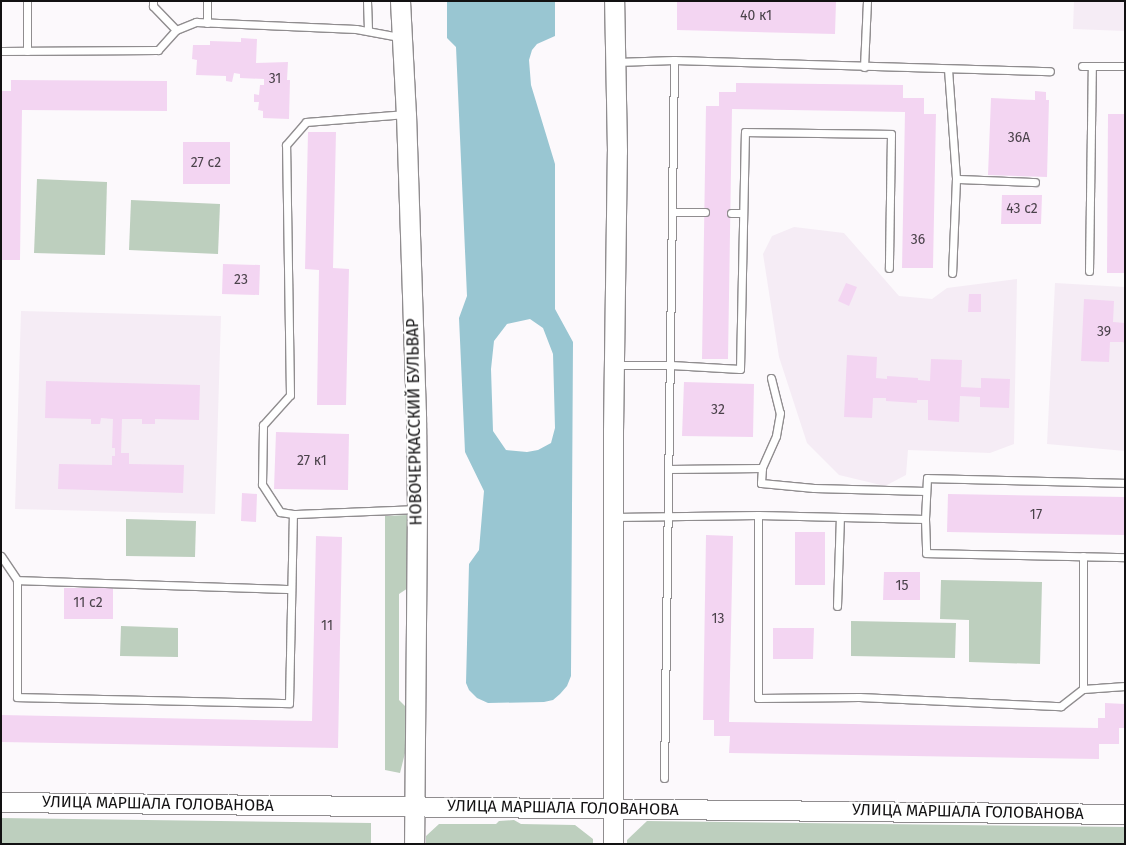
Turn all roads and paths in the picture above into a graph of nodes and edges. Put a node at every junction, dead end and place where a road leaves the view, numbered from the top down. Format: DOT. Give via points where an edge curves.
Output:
graph roads {
  1 [pos="27,1"];
  2 [pos="153,1"];
  3 [pos="207,1"];
  4 [pos="367,1"];
  5 [pos="400,1"];
  6 [pos="614,1"];
  7 [pos="867,1"];
  8 [pos="207,23"];
  9 [pos="176,30"];
  10 [pos="368,30"];
  11 [pos="402,38"];
  12 [pos="1,51"];
  13 [pos="27,51"];
  14 [pos="674,60"];
  15 [pos="616,62"];
  16 [pos="1082,66"];
  17 [pos="1092,66"];
  18 [pos="1125,66"];
  19 [pos="864,67"];
  20 [pos="948,69"];
  21 [pos="1050,71"];
  22 [pos="406,114"];
  23 [pos="956,179"];
  24 [pos="1035,182"];
  25 [pos="672,212"];
  26 [pos="705,212"];
  27 [pos="730,213"];
  28 [pos="744,213"];
  29 [pos="889,268"];
  30 [pos="1089,271"];
  31 [pos="952,273"];
  32 [pos="614,365"];
  33 [pos="671,365"];
  34 [pos="772,378"];
  35 [pos="762,468"];
  36 [pos="668,469"];
  37 [pos="1125,483"];
  38 [pos="926,491"];
  39 [pos="418,509"];
  40 [pos="293,514"];
  41 [pos="758,515"];
  42 [pos="613,517"];
  43 [pos="666,517"];
  44 [pos="840,517"];
  45 [pos="925,519"];
  46 [pos="1,556"];
  47 [pos="1083,556"];
  48 [pos="1125,557"];
  49 [pos="17,580"];
  50 [pos="291,589"];
  51 [pos="837,606"];
  52 [pos="1125,686"];
  53 [pos="1083,689"];
  54 [pos="664,778"];
  55 [pos="1,802"];
  56 [pos="414,806"];
  57 [pos="613,809"];
  58 [pos="1125,814"];
  59 [pos="414,844"];
  60 [pos="613,844"];
  1 -- 13 [label="lane"];
  2 -- 9 [label="lane" via="153,6"];
  3 -- 8 [label="lane"];
  4 -- 10 [label="lane"];
  5 -- 11 [label="street, НОВОЧЕРКАССКИЙ БУЛЬВАР"];
  6 -- 15 [label="street"];
  7 -- 19 [label="lane"];
  8 -- 9 [label="lane" via="196,22"];
  8 -- 10 [label="lane"];
  9 -- 13 [label="lane" via="158,50"];
  10 -- 11 [label="lane"];
  11 -- 22 [label="street, НОВОЧЕРКАССКИЙ БУЛЬВАР"];
  12 -- 13 [label="lane"];
  14 -- 15 [label="lane"];
  14 -- 19 [label="lane"];
  14 -- 25 [label="lane"];
  15 -- 32 [label="street"];
  16 -- 17 [label="lane"];
  17 -- 18 [label="lane"];
  17 -- 30 [label="lane"];
  19 -- 20 [label="lane"];
  20 -- 21 [label="lane"];
  20 -- 23 [label="lane"];
  22 -- 39 [label="street, НОВОЧЕРКАССКИЙ БУЛЬВАР"];
  22 -- 40 [label="lane" via="306,122 286,145 290,395 263,425 262,484 280,512"];
  23 -- 24 [label="lane"];
  23 -- 31 [label="lane"];
  25 -- 26 [label="lane"];
  25 -- 33 [label="lane"];
  27 -- 28 [label="lane"];
  28 -- 29 [label="lane" via="746,132 891,134"];
  28 -- 33 [label="lane" via="740,369"];
  32 -- 33 [label="lane"];
  32 -- 42 [label="street"];
  33 -- 36 [label="lane"];
  34 -- 35 [label="lane" via="780,413 776,436"];
  35 -- 36 [label="lane"];
  35 -- 38 [label="lane" via="761,483"];
  36 -- 43 [label="lane"];
  37 -- 38 [label="lane" via="927,478"];
  38 -- 45 [label="lane"];
  39 -- 40 [label="lane"];
  39 -- 56 [label="street, НОВОЧЕРКАССКИЙ БУЛЬВАР"];
  40 -- 50 [label="lane"];
  41 -- 43 [label="lane"];
  41 -- 44 [label="lane"];
  41 -- 53 [label="lane" via="758,698 859,697 1060,706"];
  42 -- 43 [label="lane"];
  42 -- 57 [label="street"];
  43 -- 54 [label="lane"];
  44 -- 45 [label="lane"];
  44 -- 51 [label="lane"];
  45 -- 47 [label="lane" via="926,553"];
  46 -- 49 [label="lane"];
  47 -- 48 [label="lane"];
  47 -- 53 [label="lane"];
  49 -- 50 [label="lane"];
  49 -- 50 [label="lane" via="17,697 288,703"];
  52 -- 53 [label="lane"];
  55 -- 56 [label="street, УЛИЦА МАРШАЛА ГОЛОВАНОВА"];
  56 -- 57 [label="street, УЛИЦА МАРШАЛА ГОЛОВАНОВА"];
  56 -- 59 [label="street, НОВОЧЕРКАССКИЙ БУЛЬВАР"];
  57 -- 58 [label="street, УЛИЦА МАРШАЛА ГОЛОВАНОВА"];
  57 -- 60 [label="street"];
}
